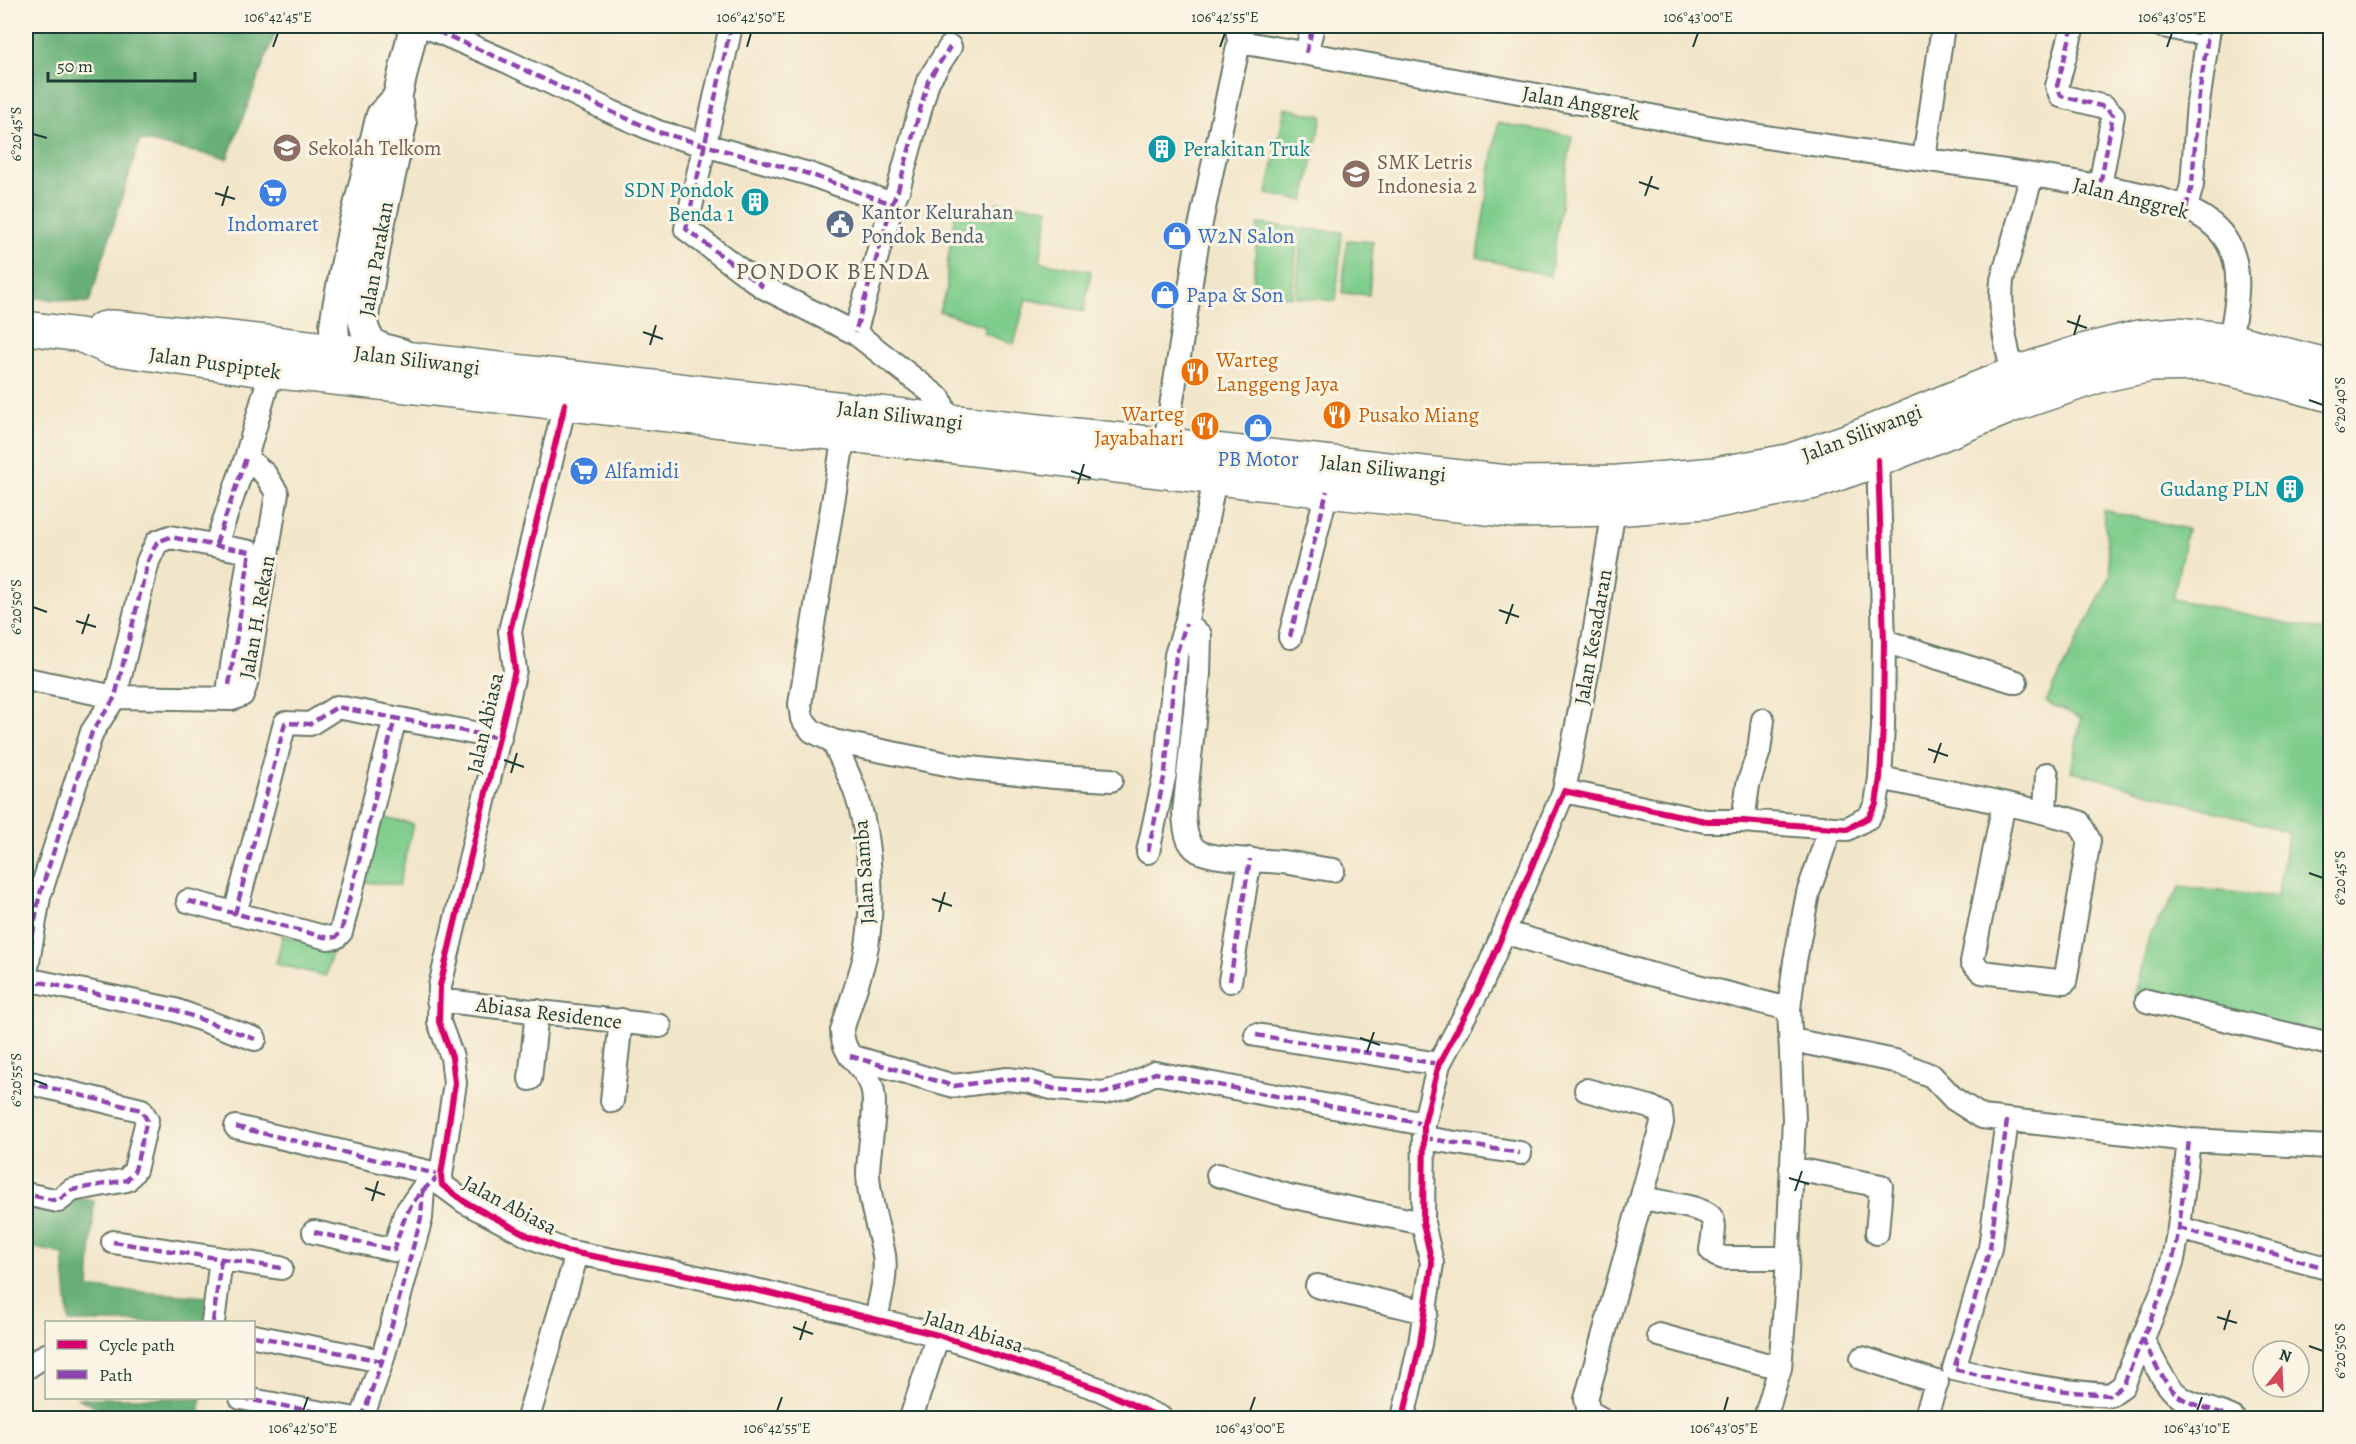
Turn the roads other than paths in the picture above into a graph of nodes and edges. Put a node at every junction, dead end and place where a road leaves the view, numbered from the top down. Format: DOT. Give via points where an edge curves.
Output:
graph roads {
  1 [pos="414,26"];
  2 [pos="424,26"];
  3 [pos="731,26"];
  4 [pos="1313,26"];
  5 [pos="1943,26"];
  6 [pos="2073,26"];
  7 [pos="2163,26"];
  8 [pos="2210,27"];
  9 [pos="1238,34"];
  10 [pos="950,47"];
  11 [pos="1306,53"];
  12 [pos="704,145"];
  13 [pos="1924,159"];
  14 [pos="2032,175"];
  15 [pos="2100,186"];
  16 [pos="892,204"];
  17 [pos="2186,208"];
  18 [pos="366,228"];
  19 [pos="26,328"];
  20 [pos="855,333"];
  21 [pos="80,335"];
  22 [pos="2230,340"];
  23 [pos="336,350"];
  24 [pos="445,364"];
  25 [pos="2331,366"];
  26 [pos="272,371"];
  27 [pos="2013,374"];
  28 [pos="353,380"];
  29 [pos="2331,396"];
  30 [pos="565,404"];
  31 [pos="948,421"];
  32 [pos="844,435"];
  33 [pos="1165,444"];
  34 [pos="246,458"];
  35 [pos="1878,460"];
  36 [pos="1215,478"];
  37 [pos="1327,491"];
  38 [pos="1616,495"];
  39 [pos="216,544"];
  40 [pos="1186,624"];
  41 [pos="1290,637"];
  42 [pos="1884,641"];
  43 [pos="26,679"];
  44 [pos="2016,682"];
  45 [pos="229,685"];
  46 [pos="115,697"];
  47 [pos="395,718"];
  48 [pos="1763,720"];
  49 [pos="500,738"];
  50 [pos="832,741"];
  51 [pos="2047,774"];
  52 [pos="1880,778"];
  53 [pos="1111,780"];
  54 [pos="1564,790"];
  55 [pos="2004,803"];
  56 [pos="2045,812"];
  57 [pos="1743,821"];
  58 [pos="1830,829"];
  59 [pos="1148,852"];
  60 [pos="1250,859"];
  61 [pos="1333,870"];
  62 [pos="188,901"];
  63 [pos="235,914"];
  64 [pos="1503,932"];
  65 [pos="26,976"];
  66 [pos="1230,981"];
  67 [pos="438,1000"];
  68 [pos="2147,1001"];
  69 [pos="1789,1009"];
  70 [pos="537,1011"];
  71 [pos="621,1020"];
  72 [pos="660,1026"];
  73 [pos="1256,1035"];
  74 [pos="255,1039"];
  75 [pos="1792,1041"];
  76 [pos="2331,1044"];
  77 [pos="850,1056"];
  78 [pos="1440,1064"];
  79 [pos="530,1079"];
  80 [pos="26,1082"];
  81 [pos="1586,1090"];
  82 [pos="612,1101"];
  83 [pos="2007,1120"];
  84 [pos="236,1127"];
  85 [pos="1424,1131"];
  86 [pos="2189,1140"];
  87 [pos="2330,1145"];
  88 [pos="1520,1154"];
  89 [pos="1791,1168"];
  90 [pos="441,1174"];
  91 [pos="1218,1175"];
  92 [pos="423,1188"];
  93 [pos="26,1194"];
  94 [pos="1642,1198"];
  95 [pos="1423,1224"];
  96 [pos="2179,1228"];
  97 [pos="314,1232"];
  98 [pos="1877,1233"];
  99 [pos="113,1242"];
  100 [pos="577,1254"];
  101 [pos="1786,1258"];
  102 [pos="221,1259"];
  103 [pos="281,1268"];
  104 [pos="2331,1269"];
  105 [pos="1317,1286"];
  106 [pos="1426,1312"];
  107 [pos="876,1320"];
  108 [pos="213,1321"];
  109 [pos="938,1335"];
  110 [pos="1659,1335"];
  111 [pos="255,1336"];
  112 [pos="2142,1339"];
  113 [pos="45,1355"];
  114 [pos="1862,1358"];
  115 [pos="382,1361"];
  116 [pos="26,1368"];
  117 [pos="1780,1368"];
  118 [pos="246,1399"];
  119 [pos="533,1414"];
  120 [pos="1766,1418"];
  121 [pos="350,1419"];
  122 [pos="362,1419"];
  123 [pos="911,1419"];
  124 [pos="1161,1419"];
  125 [pos="1403,1419"];
  126 [pos="1600,1419"];
  127 [pos="1926,1419"];
  128 [pos="2232,1419"];
  1 -- 18 [label="street, Jalan Parakan" via="397,98 402,125"];
  2 -- 12 [label="street" via="637,123"];
  3 -- 12 [label="street"];
  4 -- 11 [label="street"];
  5 -- 13 [label="street"];
  6 -- 15 [label="street" via="2057,86 2061,96 2105,107 2113,115"];
  7 -- 8 [label="street" via="2199,33"];
  8 -- 17 [label="street"];
  9 -- 11 [label="street, Jalan Anggrek"];
  9 -- 33 [label="street" via="1199,232"];
  10 -- 16 [label="street" via="928,81"];
  11 -- 13 [label="street, Jalan Anggrek" via="1784,140"];
  12 -- 16 [label="street" via="809,174"];
  12 -- 20 [label="street" via="687,229 763,287"];
  13 -- 14 [label="street, Jalan Anggrek"];
  14 -- 15 [label="street, Jalan Anggrek"];
  14 -- 27 [label="street" via="2001,288 2004,338"];
  15 -- 17 [label="street, Jalan Anggrek"];
  16 -- 20 [label="street"];
  17 -- 22 [label="street, Jalan Anggrek" via="2218,229 2232,249 2238,268 2238,290"];
  18 -- 23 [label="street, Jalan Parakan" via="334,326"];
  18 -- 24 [label="street, Jalan Parakan" via="366,337 376,346"];
  19 -- 21 [label="main road, Jalan Puspiptek"];
  20 -- 31 [label="street" via="940,399"];
  21 -- 23 [label="main road, Jalan Puspiptek" via="112,327"];
  21 -- 26 [label="main road, Jalan Puspiptek" via="110,348"];
  22 -- 25 [label="main road, Jalan Siliwangi"];
  22 -- 27 [label="main road, Jalan Siliwangi" via="2178,334 2139,337"];
  23 -- 24 [label="main road, Jalan Siliwangi"];
  23 -- 28 [label="street, Jalan Siliwangi"];
  24 -- 31 [label="main road, Jalan Siliwangi"];
  26 -- 28 [label="main road, Jalan Puspiptek"];
  26 -- 34 [label="street"];
  27 -- 38 [label="main road, Jalan Siliwangi" via="1788,461"];
  28 -- 30 [label="main road, Jalan Siliwangi"];
  29 -- 35 [label="main road, Jalan Siliwangi" via="2205,364 2151,365 2099,376 2016,404"];
  30 -- 32 [label="main road, Jalan Siliwangi"];
  30 -- 49 [label="street, Jalan Abiasa" via="510,631 515,670"];
  31 -- 33 [label="main road, Jalan Siliwangi"];
  32 -- 36 [label="main road, Jalan Siliwangi"];
  32 -- 50 [label="street" via="800,704 802,719 812,731"];
  33 -- 38 [label="main road, Jalan Siliwangi"];
  34 -- 39 [label="street"];
  34 -- 46 [label="street, Jalan H. Rekan" via="266,474 277,493 242,695 232,699"];
  35 -- 38 [label="main road, Jalan Siliwangi" via="1815,482 1717,501"];
  35 -- 42 [label="street"];
  36 -- 37 [label="main road, Jalan Siliwangi"];
  36 -- 40 [label="street"];
  37 -- 38 [label="main road, Jalan Siliwangi" via="1515,511"];
  37 -- 41 [label="street"];
  38 -- 54 [label="street, Jalan Kesadaran"];
  39 -- 45 [label="street" via="250,552"];
  39 -- 46 [label="street" via="170,537 157,542 148,561"];
  40 -- 59 [label="street" via="1176,655 1165,773"];
  40 -- 60 [label="street" via="1200,636 1185,831 1198,851"];
  42 -- 44 [label="street"];
  42 -- 52 [label="street"];
  43 -- 46 [label="street, Jalan H. Rekan"];
  46 -- 65 [label="street" via="92,732 39,897"];
  47 -- 49 [label="street"];
  47 -- 63 [label="street" via="337,707 310,724 285,723"];
  47 -- 63 [label="street" via="341,932 328,938"];
  48 -- 57 [label="street"];
  49 -- 67 [label="street, Jalan Abiasa" via="463,881"];
  50 -- 53 [label="street" via="961,767"];
  50 -- 77 [label="street, Jalan Samba" via="865,826 870,899 865,957 842,1031"];
  51 -- 56 [label="street"];
  52 -- 55 [label="street"];
  52 -- 58 [label="street" via="1876,804 1869,817 1847,830"];
  54 -- 57 [label="street" via="1705,821"];
  54 -- 64 [label="street, Jalan Kesadaran"];
  55 -- 56 [label="street"];
  55 -- 56 [label="street" via="1972,962 1982,972 2065,982 2089,840 2079,822"];
  57 -- 58 [label="street"];
  58 -- 69 [label="street" via="1808,893"];
  60 -- 61 [label="street"];
  60 -- 66 [label="street"];
  62 -- 63 [label="street"];
  64 -- 69 [label="street"];
  64 -- 78 [label="street, Jalan Kesadaran" via="1482,983"];
  65 -- 74 [label="street" via="175,1010"];
  67 -- 70 [label="street, Abiasa Residence"];
  67 -- 90 [label="street, Jalan Abiasa" via="439,1022 454,1071"];
  68 -- 76 [label="street"];
  69 -- 75 [label="street"];
  70 -- 71 [label="street, Abiasa Residence"];
  70 -- 79 [label="street"];
  71 -- 72 [label="street, Abiasa Residence"];
  71 -- 82 [label="street"];
  73 -- 78 [label="street"];
  75 -- 83 [label="street" via="1895,1061 1932,1076 1967,1109 1982,1117"];
  75 -- 89 [label="street"];
  77 -- 85 [label="street" via="954,1086 1008,1079 1102,1093 1155,1073"];
  77 -- 107 [label="street, Jalan Samba" via="872,1087 870,1196 884,1257"];
  78 -- 85 [label="street, Jalan Kesadaran"];
  80 -- 93 [label="street" via="141,1110 147,1120 135,1170 127,1180 72,1190 58,1201"];
  81 -- 94 [label="street" via="1661,1113 1662,1123"];
  83 -- 86 [label="street"];
  83 -- 112 [label="street" via="1990,1248 1954,1369 1999,1380 2110,1395 2123,1386"];
  84 -- 90 [label="street"];
  85 -- 88 [label="street"];
  85 -- 95 [label="street, Jalan Kesadaran"];
  86 -- 87 [label="street"];
  86 -- 96 [label="street"];
  89 -- 98 [label="street" via="1881,1186"];
  89 -- 101 [label="street"];
  90 -- 92 [label="street"];
  90 -- 100 [label="street, Jalan Abiasa" via="445,1189 465,1202 529,1236"];
  91 -- 95 [label="street" via="1288,1196"];
  92 -- 97 [label="street" via="405,1214 394,1250"];
  92 -- 115 [label="street" via="421,1218"];
  94 -- 101 [label="street" via="1711,1216 1711,1250 1716,1255"];
  94 -- 126 [label="street" via="1586,1399 1588,1412"];
  95 -- 106 [label="street, Jalan Kesadaran" via="1432,1263"];
  96 -- 104 [label="street"];
  96 -- 112 [label="street" via="2165,1285"];
  99 -- 102 [label="street"];
  100 -- 107 [label="street, Jalan Abiasa" via="670,1271"];
  100 -- 119 [label="street"];
  101 -- 117 [label="street"];
  102 -- 103 [label="street"];
  102 -- 108 [label="street"];
  105 -- 106 [label="street"];
  106 -- 125 [label="street, Jalan Kesadaran"];
  107 -- 109 [label="street, Jalan Abiasa"];
  109 -- 123 [label="street"];
  109 -- 124 [label="street, Jalan Abiasa" via="1099,1389"];
  110 -- 117 [label="street"];
  111 -- 115 [label="street"];
  112 -- 128 [label="street" via="2171,1389 2183,1399"];
  113 -- 116 [label="street"];
  114 -- 127 [label="street" via="1937,1382"];
  115 -- 122 [label="street"];
  117 -- 120 [label="street"];
  118 -- 121 [label="street"];
}
